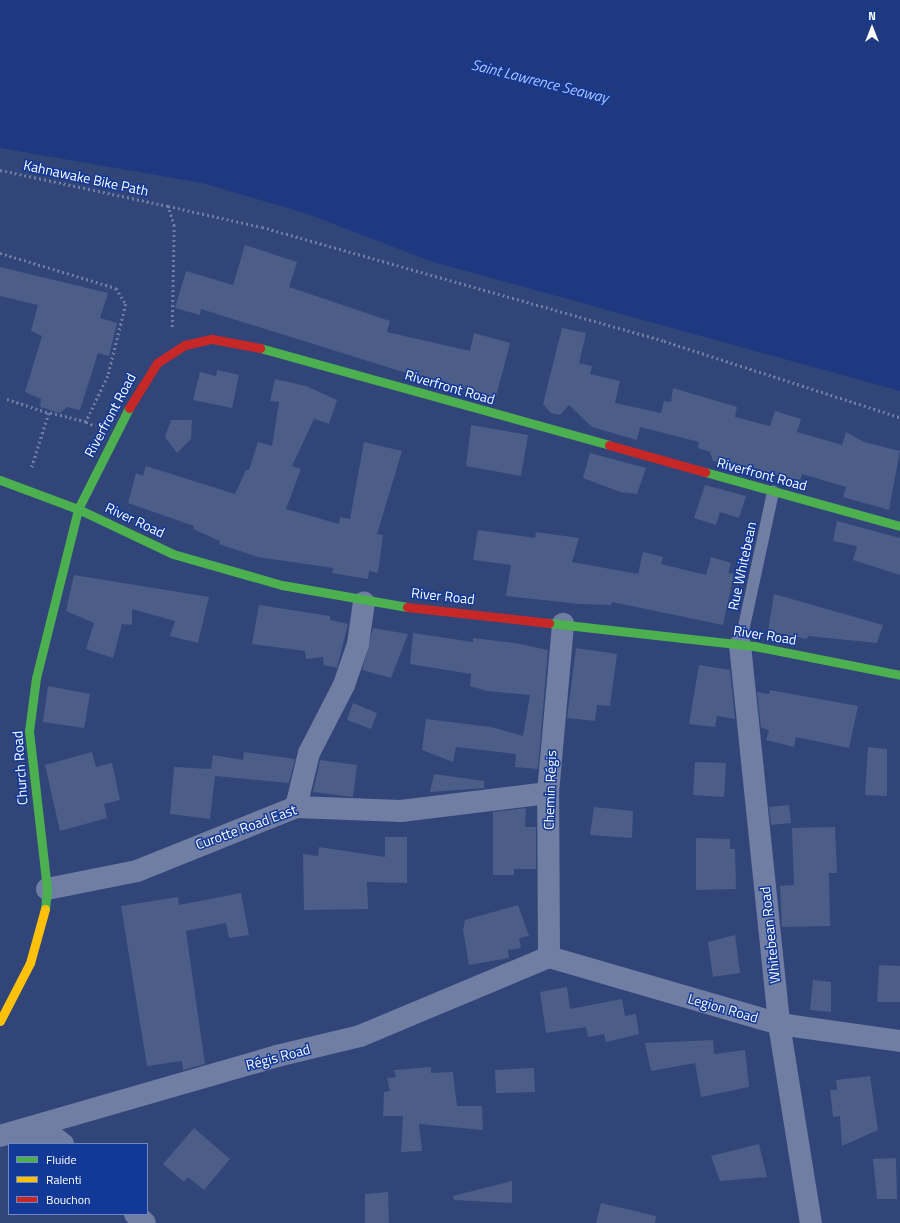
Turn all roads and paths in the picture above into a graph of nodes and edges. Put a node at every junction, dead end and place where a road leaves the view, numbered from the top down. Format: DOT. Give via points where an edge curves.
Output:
graph roads {
  1 [pos="0,170"];
  2 [pos="168,206"];
  3 [pos="0,253"];
  4 [pos="172,353"];
  5 [pos="7,399"];
  6 [pos="49,413"];
  7 [pos="900,417"];
  8 [pos="0,480"];
  9 [pos="25,489"];
  10 [pos="773,492"];
  11 [pos="78,509"];
  12 [pos="900,526"];
  13 [pos="364,602"];
  14 [pos="563,624"];
  15 [pos="740,645"];
  16 [pos="900,675"];
  17 [pos="548,793"];
  18 [pos="296,807"];
  19 [pos="47,889"];
  20 [pos="549,957"];
  21 [pos="0,1021"];
  22 [pos="779,1024"];
  23 [pos="900,1041"];
  24 [pos="0,1137"];
  25 [pos="62,1143"];
  26 [pos="136,1215"];
  27 [pos="145,1223"];
  28 [pos="811,1223"];
  1 -- 2 [label="path, Kahnawake Bike Path"];
  2 -- 4 [label="path" via="174,226"];
  2 -- 7 [label="path, Kahnawake Bike Path" via="262,227 656,339"];
  3 -- 6 [label="path" via="116,288 126,304 108,376 86,422"];
  4 -- 10 [label="street, Riverfront Road" via="185,345 212,339 232,340"];
  4 -- 11 [label="street, Riverfront Road" via="157,363 140,385"];
  5 -- 6 [label="path"];
  6 -- 9 [label="path"];
  8 -- 9 [label="street, River Road"];
  9 -- 11 [label="street, River Road"];
  10 -- 12 [label="street, Riverfront Road"];
  10 -- 15 [label="lane, Rue Whitebean"];
  11 -- 13 [label="street, River Road" via="173,554 282,585"];
  11 -- 19 [label="street, Church Road" via="36,678 29,731"];
  13 -- 14 [label="street, River Road"];
  13 -- 18 [label="street" via="358,644 344,685 309,753"];
  14 -- 15 [label="street, River Road"];
  14 -- 17 [label="street, Chemin Régis"];
  15 -- 16 [label="street, River Road"];
  15 -- 22 [label="street, Whitebean Road"];
  17 -- 18 [label="street, Curotte Road East" via="401,811"];
  17 -- 20 [label="street, Chemin Régis"];
  18 -- 19 [label="street, Curotte Road East" via="137,870"];
  19 -- 21 [label="street, Church Road" via="43,924 30,963"];
  20 -- 22 [label="street, Legion Road"];
  20 -- 24 [label="street, Régis Road" via="360,1036 277,1056"];
  22 -- 23 [label="street, Legion Road"];
  22 -- 28 [label="street, Whitebean Road"];
  24 -- 25 [label="street" via="55,1138"];
  26 -- 27 [label="street"];
}
